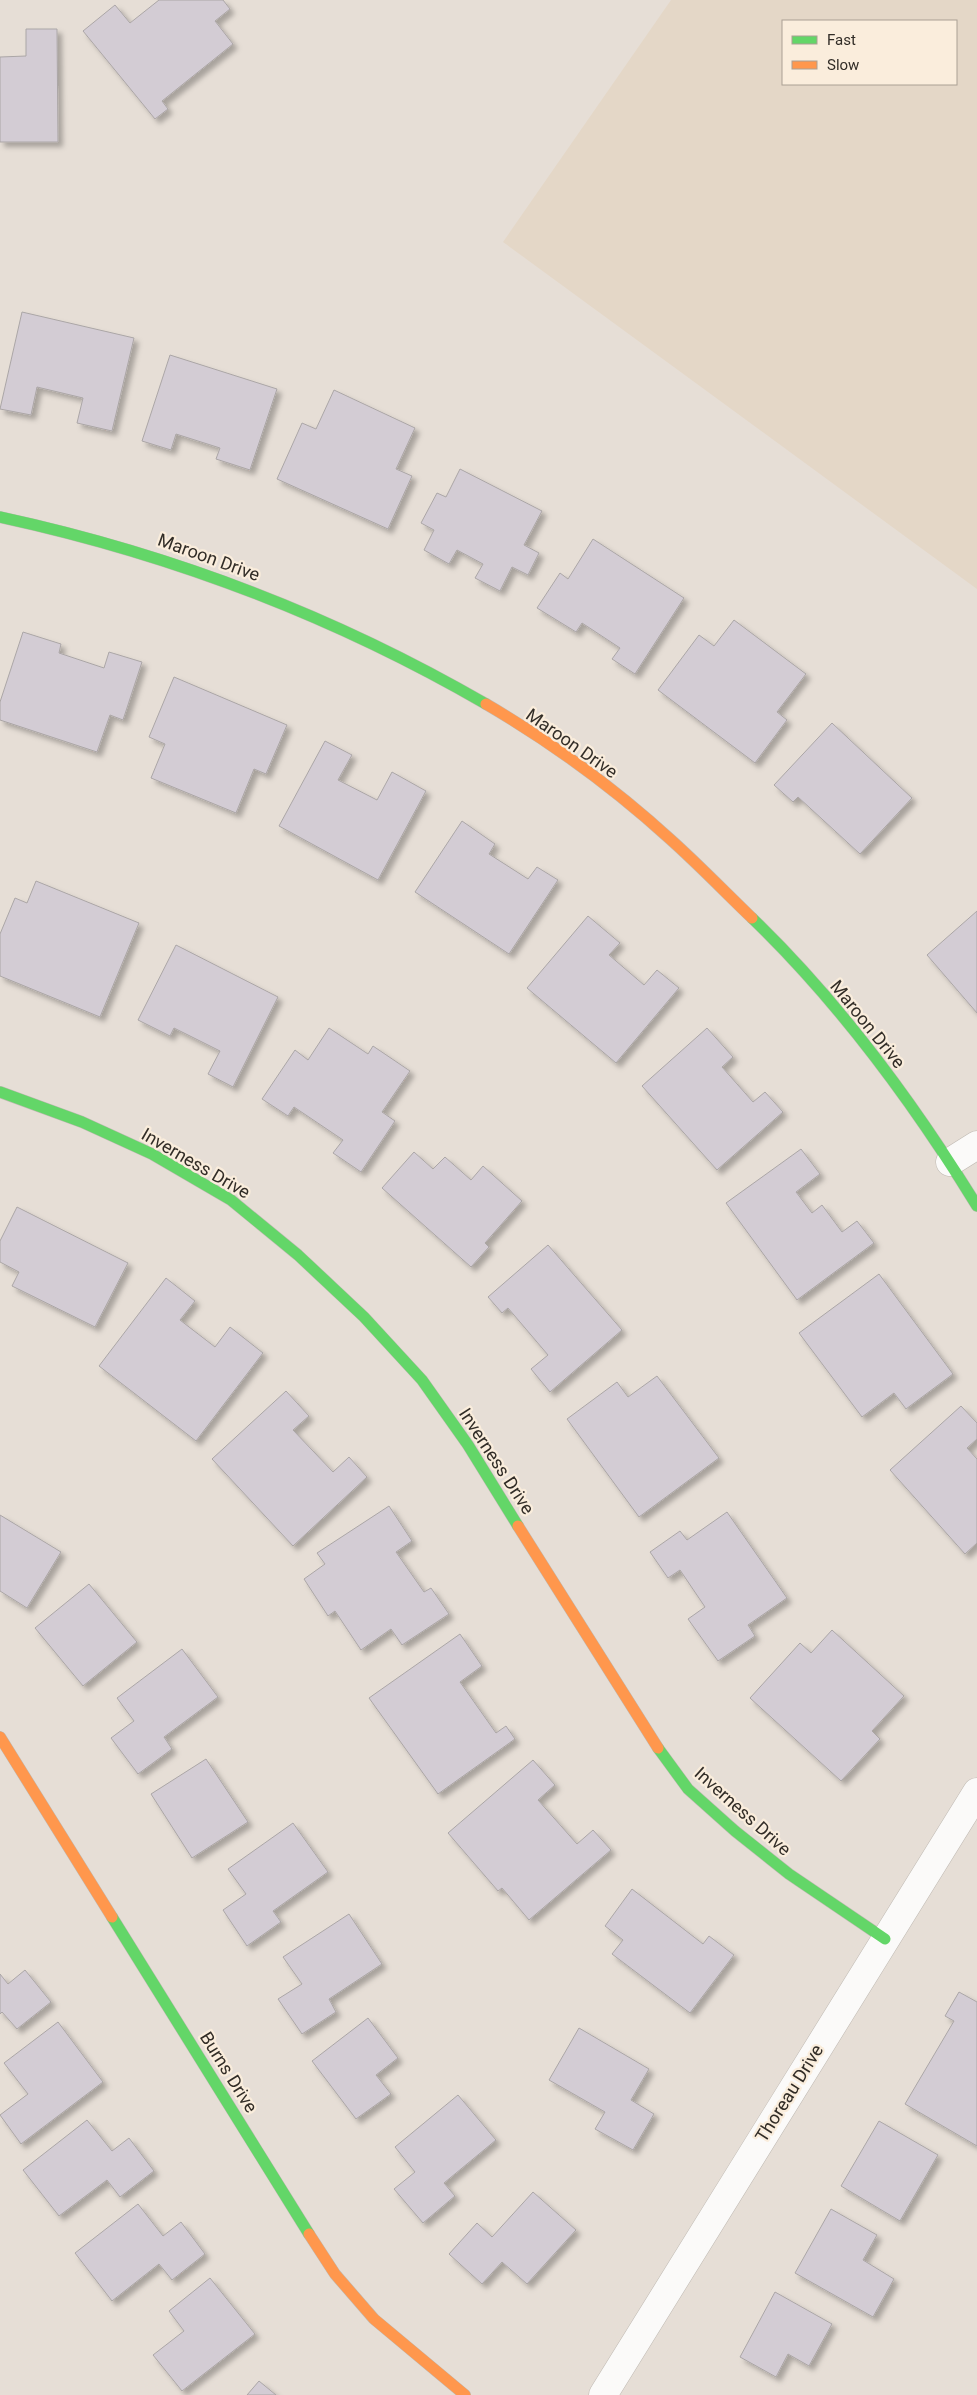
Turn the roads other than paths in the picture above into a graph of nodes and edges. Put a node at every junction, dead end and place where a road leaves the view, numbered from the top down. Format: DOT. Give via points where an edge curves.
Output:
graph roads {
  1 [pos="0,517"];
  2 [pos="0,1092"];
  3 [pos="977,1145"];
  4 [pos="950,1162"];
  5 [pos="977,1206"];
  6 [pos="0,1737"];
  7 [pos="977,1792"];
  8 [pos="884,1939"];
  9 [pos="465,2395"];
  10 [pos="603,2395"];
  1 -- 4 [label="street, Maroon Drive" via="150,554 266,596 380,648 468,694 557,750 657,827 757,922 840,1012"];
  2 -- 8 [label="street, Inverness Drive" via="82,1122 152,1154 231,1200 298,1255 364,1316 422,1380 468,1445 618,1688 688,1789 789,1874"];
  3 -- 4 [label="street"];
  4 -- 5 [label="street, Maroon Drive"];
  6 -- 9 [label="street, Burns Drive" via="335,2274 374,2319"];
  7 -- 8 [label="street, Thoreau Drive"];
  8 -- 10 [label="street, Thoreau Drive"];
}
